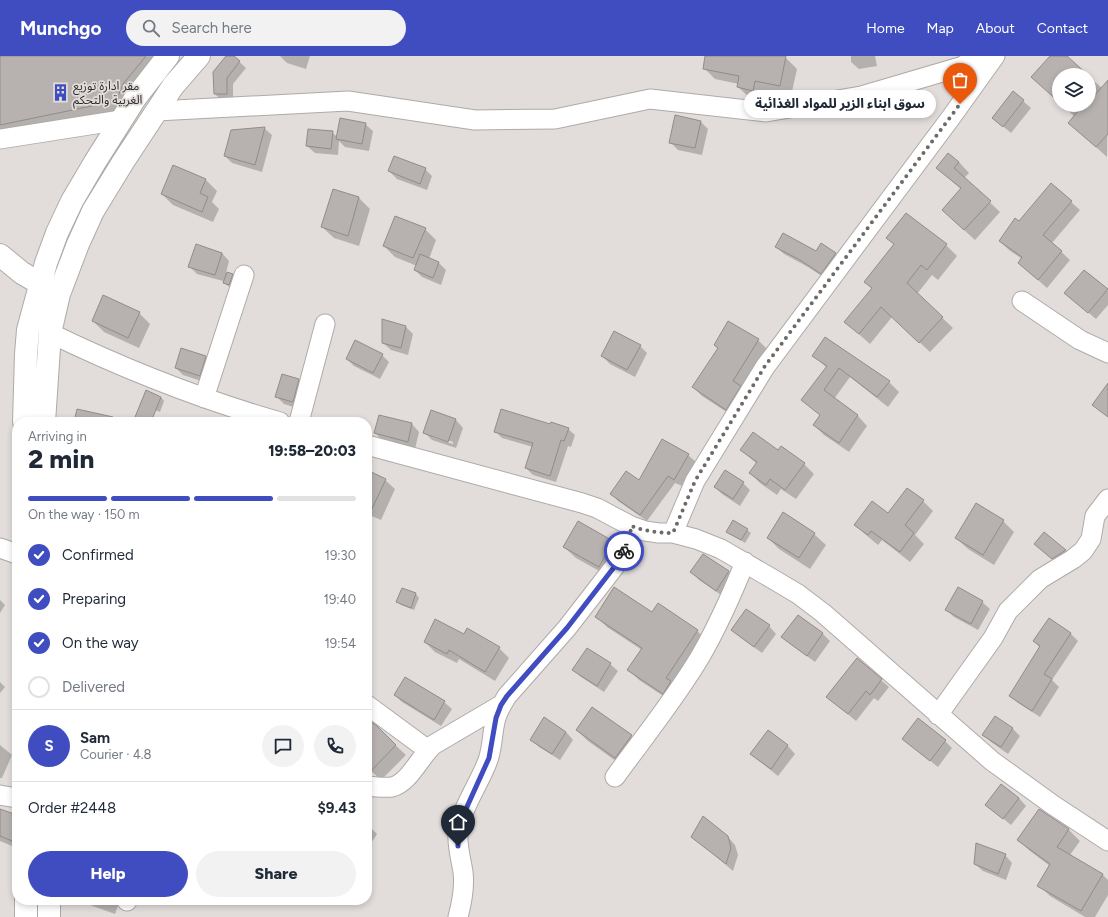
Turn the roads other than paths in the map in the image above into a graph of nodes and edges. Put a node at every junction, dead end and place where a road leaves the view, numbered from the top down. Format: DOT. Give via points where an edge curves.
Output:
graph roads {
  1 [pos="168,56"];
  2 [pos="199,56"];
  3 [pos="977,56"];
  4 [pos="995,56"];
  5 [pos="156,111"];
  6 [pos="121,120"];
  7 [pos="0,139"];
  8 [pos="0,255"];
  9 [pos="244,275"];
  10 [pos="40,284"];
  11 [pos="59,294"];
  12 [pos="1022,301"];
  13 [pos="325,324"];
  14 [pos="50,333"];
  15 [pos="1108,353"];
  16 [pos="26,354"];
  17 [pos="48,357"];
  18 [pos="204,398"];
  19 [pos="24,417"];
  20 [pos="44,417"];
  21 [pos="259,417"];
  22 [pos="300,417"];
  23 [pos="372,446"];
  24 [pos="1108,499"];
  25 [pos="631,526"];
  26 [pos="673,533"];
  27 [pos="0,548"];
  28 [pos="12,552"];
  29 [pos="745,562"];
  30 [pos="501,705"];
  31 [pos="372,709"];
  32 [pos="938,715"];
  33 [pos="428,750"];
  34 [pos="615,777"];
  35 [pos="372,786"];
  36 [pos="0,795"];
  37 [pos="12,797"];
  38 [pos="1108,840"];
  39 [pos="26,905"];
  40 [pos="49,905"];
  41 [pos="26,917"];
  42 [pos="50,917"];
  43 [pos="458,917"];
  1 -- 6 [label="main road"];
  2 -- 5 [label="main road"];
  3 -- 5 [label="street" via="963,66 861,96 766,112 650,99 555,119 475,120 348,101"];
  4 -- 26 [label="street" via="765,366 695,481"];
  5 -- 11 [label="main road" via="93,211"];
  6 -- 7 [label="street"];
  6 -- 10 [label="main road" via="72,201 57,233"];
  8 -- 10 [label="main road"];
  9 -- 18 [label="street"];
  10 -- 11 [label="main road"];
  10 -- 16 [label="main road" via="28,330"];
  11 -- 14 [label="main road"];
  12 -- 15 [label="street" via="1080,340"];
  13 -- 22 [label="street"];
  14 -- 17 [label="main road"];
  14 -- 18 [label="street" via="126,368"];
  16 -- 17 [label="main road"];
  16 -- 19 [label="main road"];
  17 -- 20 [label="main road"];
  18 -- 21 [label="street"];
  23 -- 25 [label="street" via="597,508"];
  24 -- 32 [label="street" via="1095,516 1091,539 1083,551 1040,579 1008,611 993,638"];
  25 -- 26 [label="street" via="644,531"];
  25 -- 30 [label="street" via="627,545 615,566 567,628"];
  26 -- 29 [label="street" via="696,538"];
  27 -- 28 [label="street"];
  29 -- 32 [label="street" via="798,594 823,613"];
  29 -- 34 [label="street" via="728,604 701,656 669,705"];
  30 -- 33 [label="street"];
  30 -- 43 [label="street" via="496,718 489,758 461,820 458,833 463,886"];
  31 -- 33 [label="street"];
  32 -- 38 [label="street" via="992,761 1053,805"];
  33 -- 35 [label="street" via="407,777 397,785"];
  36 -- 37 [label="street"];
  39 -- 41 [label="main road"];
  40 -- 42 [label="main road"];
}
